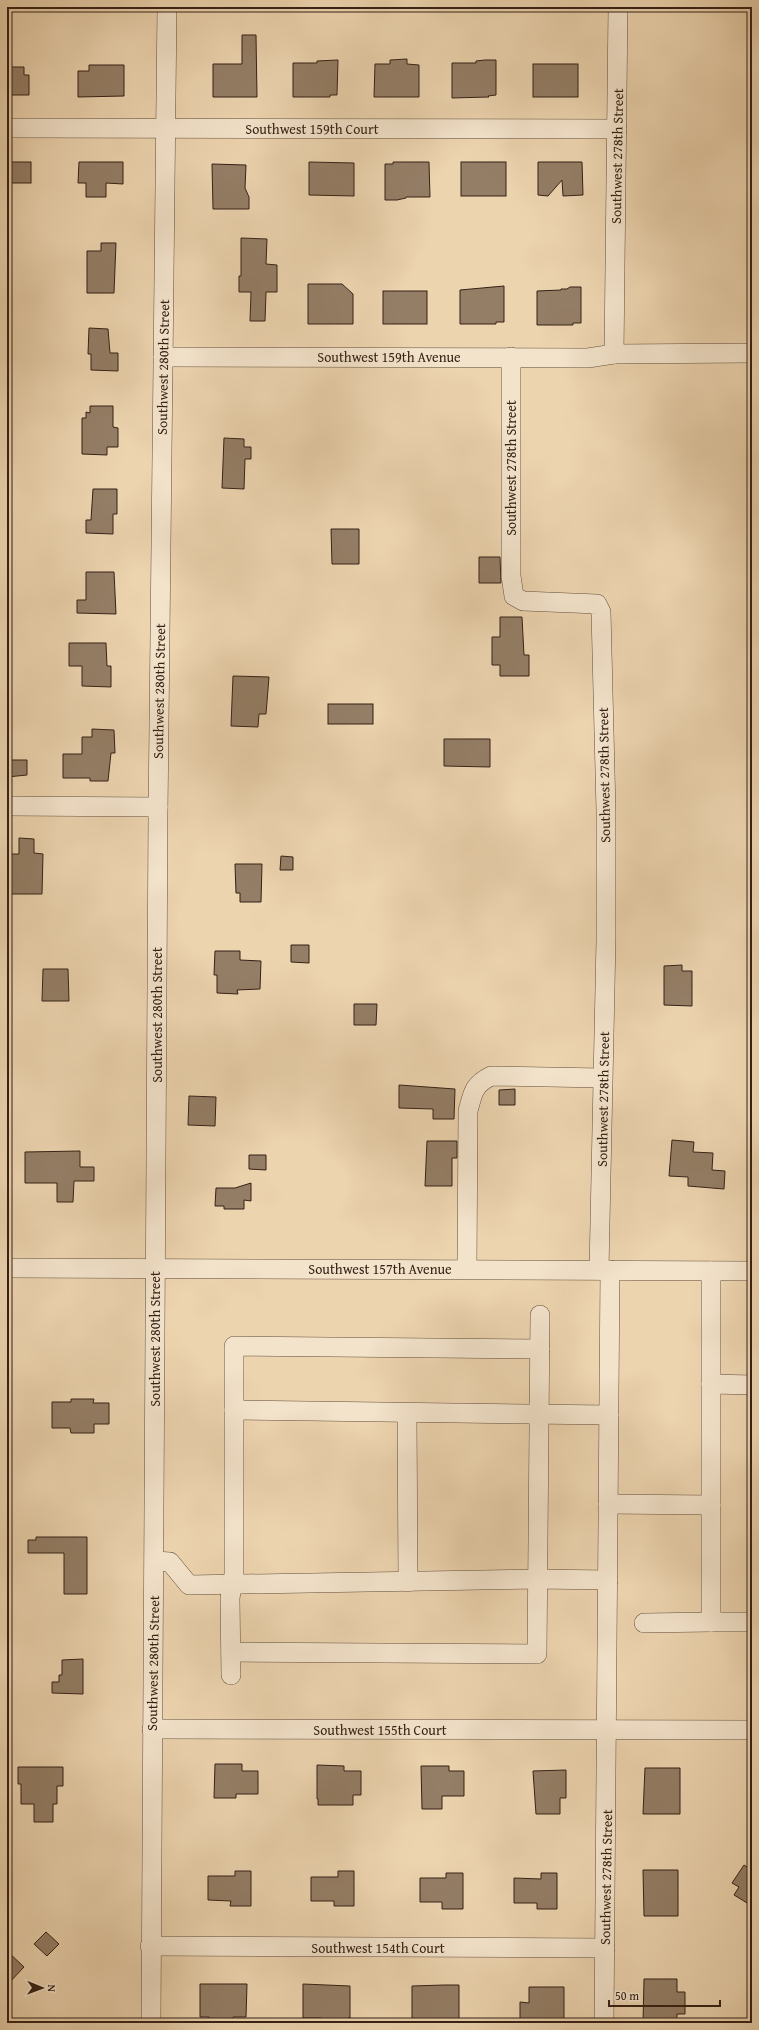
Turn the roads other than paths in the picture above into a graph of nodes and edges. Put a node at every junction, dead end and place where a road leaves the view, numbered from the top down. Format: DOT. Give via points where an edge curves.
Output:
graph roads {
  1 [pos="167,7"];
  2 [pos="618,7"];
  3 [pos="7,128"];
  4 [pos="617,129"];
  5 [pos="165,130"];
  6 [pos="752,353"];
  7 [pos="614,354"];
  8 [pos="163,357"];
  9 [pos="511,357"];
  10 [pos="7,806"];
  11 [pos="158,807"];
  12 [pos="602,1078"];
  13 [pos="7,1268"];
  14 [pos="156,1268"];
  15 [pos="467,1269"];
  16 [pos="605,1270"];
  17 [pos="711,1271"];
  18 [pos="752,1271"];
  19 [pos="540,1314"];
  20 [pos="540,1349"];
  21 [pos="711,1384"];
  22 [pos="752,1384"];
  23 [pos="234,1410"];
  24 [pos="407,1413"];
  25 [pos="538,1415"];
  26 [pos="608,1415"];
  27 [pos="608,1504"];
  28 [pos="711,1504"];
  29 [pos="155,1561"];
  30 [pos="538,1579"];
  31 [pos="608,1580"];
  32 [pos="408,1582"];
  33 [pos="232,1585"];
  34 [pos="644,1622"];
  35 [pos="711,1622"];
  36 [pos="752,1622"];
  37 [pos="231,1652"];
  38 [pos="231,1675"];
  39 [pos="152,1729"];
  40 [pos="752,1730"];
  41 [pos="607,1731"];
  42 [pos="150,1946"];
  43 [pos="605,1948"];
  44 [pos="151,2023"];
  45 [pos="604,2023"];
  1 -- 5 [label="street, Southwest 280th Street"];
  2 -- 4 [label="street, Southwest 278th Street"];
  3 -- 5 [label="street, Southwest 159th Court"];
  4 -- 5 [label="street, Southwest 159th Court"];
  4 -- 7 [label="street, Southwest 278th Street"];
  5 -- 8 [label="street, Southwest 280th Street"];
  6 -- 7 [label="street, Southwest 159th Avenue"];
  7 -- 9 [label="street, Southwest 159th Avenue" via="588,358"];
  8 -- 9 [label="street, Southwest 159th Avenue"];
  8 -- 11 [label="street, Southwest 280th Street"];
  9 -- 12 [label="street, Southwest 278th Street" via="511,576 514,596 522,601 597,604 601,612 606,917"];
  10 -- 11 [label="street"];
  11 -- 14 [label="street, Southwest 280th Street"];
  12 -- 15 [label="street" via="491,1076 479,1082 468,1111"];
  12 -- 16 [label="street, Southwest 278th Street"];
  13 -- 14 [label="street, Southwest 157th Avenue"];
  14 -- 15 [label="street, Southwest 157th Avenue"];
  14 -- 29 [label="street, Southwest 280th Street"];
  15 -- 16 [label="street, Southwest 157th Avenue"];
  16 -- 17 [label="street, Southwest 157th Avenue"];
  16 -- 26 [label="street, Southwest 278th Street"];
  17 -- 18 [label="street, Southwest 157th Avenue"];
  17 -- 21 [label="street"];
  19 -- 20 [label="street"];
  20 -- 23 [label="street" via="234,1346"];
  20 -- 25 [label="street"];
  21 -- 22 [label="street"];
  21 -- 28 [label="street"];
  23 -- 24 [label="street"];
  23 -- 33 [label="street"];
  24 -- 25 [label="street"];
  24 -- 32 [label="street"];
  25 -- 26 [label="street"];
  25 -- 30 [label="street"];
  26 -- 27 [label="street, Southwest 278th Street"];
  27 -- 28 [label="street"];
  27 -- 31 [label="street, Southwest 278th Street"];
  28 -- 35 [label="street"];
  29 -- 33 [label="street" via="170,1562 188,1585"];
  29 -- 39 [label="street, Southwest 280th Street"];
  30 -- 31 [label="street"];
  30 -- 32 [label="street"];
  30 -- 37 [label="street" via="537,1654"];
  31 -- 41 [label="street, Southwest 278th Street"];
  32 -- 33 [label="street"];
  33 -- 37 [label="street"];
  34 -- 35 [label="street"];
  35 -- 36 [label="street"];
  37 -- 38 [label="street"];
  39 -- 41 [label="street, Southwest 155th Court"];
  39 -- 42 [label="street, Southwest 280th Street"];
  40 -- 41 [label="street, Southwest 155th Court"];
  41 -- 43 [label="street, Southwest 278th Street"];
  42 -- 43 [label="street, Southwest 154th Court"];
  42 -- 44 [label="street, Southwest 280th Street"];
  43 -- 45 [label="street, Southwest 278th Street"];
}
